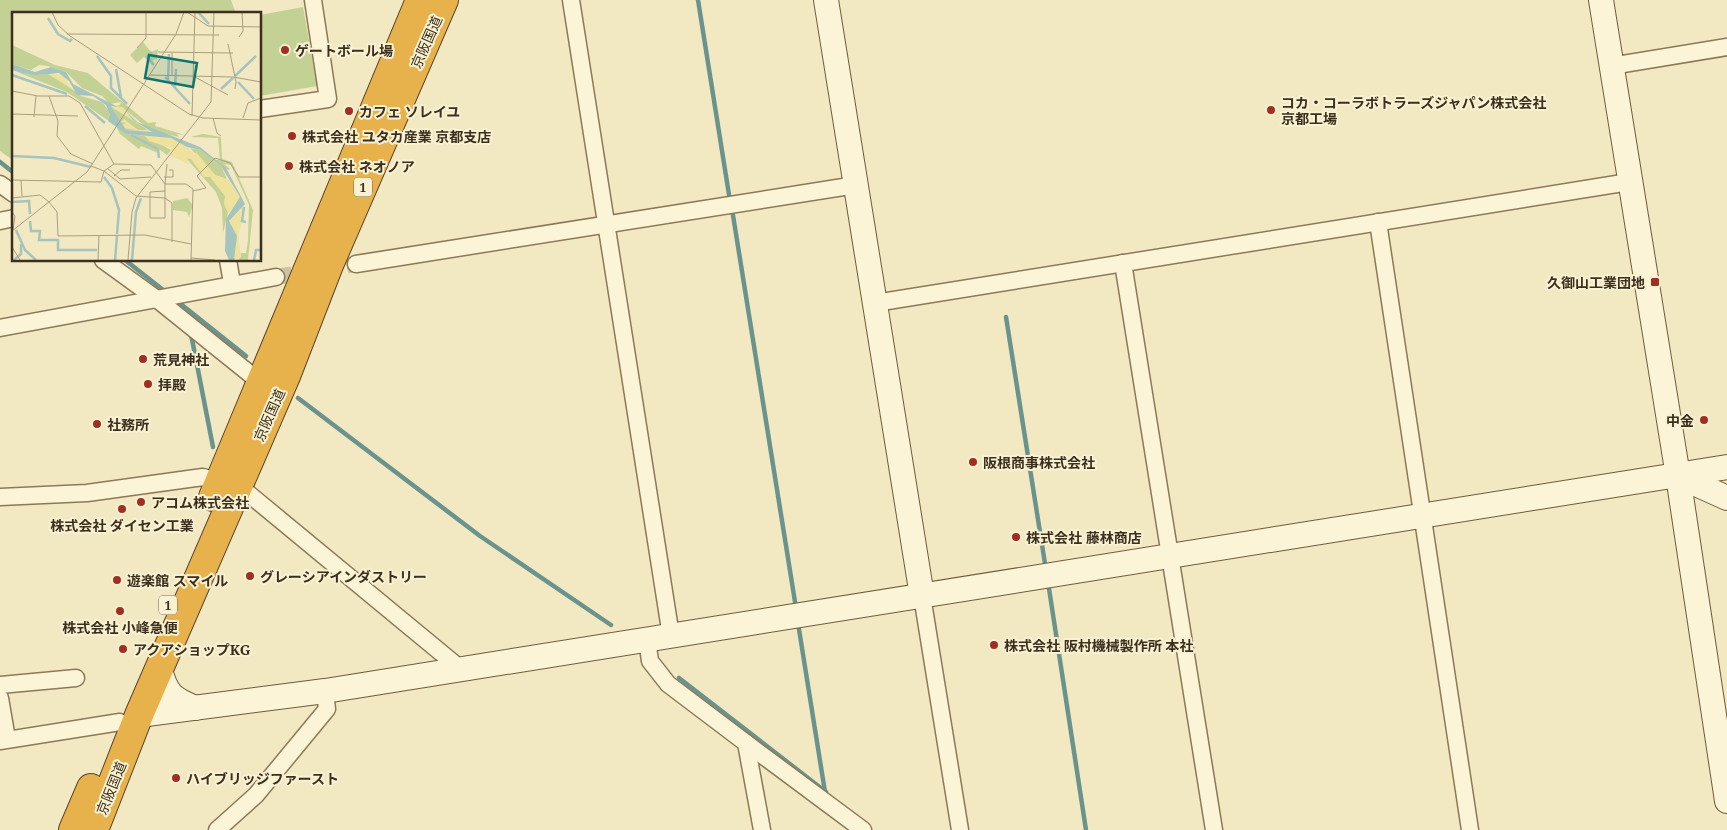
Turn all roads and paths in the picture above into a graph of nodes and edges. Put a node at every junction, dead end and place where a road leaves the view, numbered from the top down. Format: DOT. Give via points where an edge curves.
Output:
graph roads {
  1 [pos="313,0"];
  2 [pos="420,0"];
  3 [pos="444,0"];
  4 [pos="570,0"];
  5 [pos="826,0"];
  6 [pos="1601,0"];
  7 [pos="1727,47"];
  8 [pos="1611,66"];
  9 [pos="261,109"];
  10 [pos="1629,182"];
  11 [pos="0,184"];
  12 [pos="856,185"];
  13 [pos="12,193"];
  14 [pos="1378,222"];
  15 [pos="606,224"];
  16 [pos="104,261"];
  17 [pos="228,261"];
  18 [pos="1123,263"];
  19 [pos="356,264"];
  20 [pos="276,277"];
  21 [pos="232,284"];
  22 [pos="158,300"];
  23 [pos="875,303"];
  24 [pos="0,328"];
  25 [pos="271,378"];
  26 [pos="1727,467"];
  27 [pos="1678,476"];
  28 [pos="228,484"];
  29 [pos="0,497"];
  30 [pos="1727,498"];
  31 [pos="1422,516"];
  32 [pos="1170,557"];
  33 [pos="922,596"];
  34 [pos="671,636"];
  35 [pos="647,640"];
  36 [pos="160,670"];
  37 [pos="462,670"];
  38 [pos="76,678"];
  39 [pos="0,684"];
  40 [pos="325,691"];
  41 [pos="0,698"];
  42 [pos="195,708"];
  43 [pos="130,718"];
  44 [pos="4,740"];
  45 [pos="746,743"];
  46 [pos="1725,775"];
  47 [pos="1727,801"];
  48 [pos="73,830"];
  49 [pos="94,830"];
  50 [pos="217,830"];
  51 [pos="762,830"];
  52 [pos="863,830"];
  53 [pos="960,830"];
  54 [pos="1214,830"];
  55 [pos="1470,830"];
  1 -- 9 [label="street" via="328,99"];
  2 -- 25 [label="highway, 京阪国道 / 1" via="346,159"];
  3 -- 25 [label="highway, 京阪国道 / 1" via="329,265"];
  4 -- 15 [label="street"];
  5 -- 12 [label="street"];
  6 -- 8 [label="street"];
  7 -- 8 [label="street"];
  8 -- 10 [label="street"];
  10 -- 14 [label="street"];
  10 -- 27 [label="street"];
  11 -- 13 [label="street"];
  12 -- 15 [label="street"];
  12 -- 23 [label="street"];
  14 -- 18 [label="street"];
  14 -- 31 [label="street"];
  15 -- 19 [label="street"];
  15 -- 34 [label="street"];
  16 -- 22 [label="street"];
  17 -- 21 [label="street"];
  18 -- 23 [label="street"];
  18 -- 32 [label="street"];
  20 -- 21 [label="street"];
  21 -- 22 [label="street"];
  22 -- 24 [label="street"];
  22 -- 25 [label="street"];
  23 -- 33 [label="street"];
  25 -- 28 [label="highway, 京阪国道 / 1"];
  26 -- 27 [label="street"];
  27 -- 30 [label="street"];
  27 -- 31 [label="street"];
  27 -- 46 [label="street"];
  28 -- 29 [label="street" via="203,477 87,493"];
  28 -- 36 [label="highway, 京阪国道 / 1"];
  28 -- 37 [label="street"];
  28 -- 43 [label="highway, 京阪国道 / 1"];
  31 -- 32 [label="street"];
  31 -- 55 [label="street"];
  32 -- 33 [label="street"];
  32 -- 54 [label="street"];
  33 -- 34 [label="street"];
  33 -- 53 [label="street"];
  34 -- 35 [label="street"];
  35 -- 37 [label="street"];
  35 -- 45 [label="street" via="650,661 668,684"];
  36 -- 42 [label="street" via="165,688 174,699"];
  36 -- 43 [label="highway, 京阪国道 / 1"];
  37 -- 40 [label="street"];
  38 -- 39 [label="street"];
  40 -- 42 [label="street"];
  40 -- 50 [label="street" via="327,709 256,794"];
  41 -- 44 [label="street"];
  42 -- 43 [label="street"];
  43 -- 44 [label="street"];
  43 -- 48 [label="highway, 京阪国道 / 1"];
  43 -- 49 [label="highway, 京阪国道 / 1"];
  45 -- 51 [label="street"];
  45 -- 52 [label="street"];
  46 -- 47 [label="street"];
}
